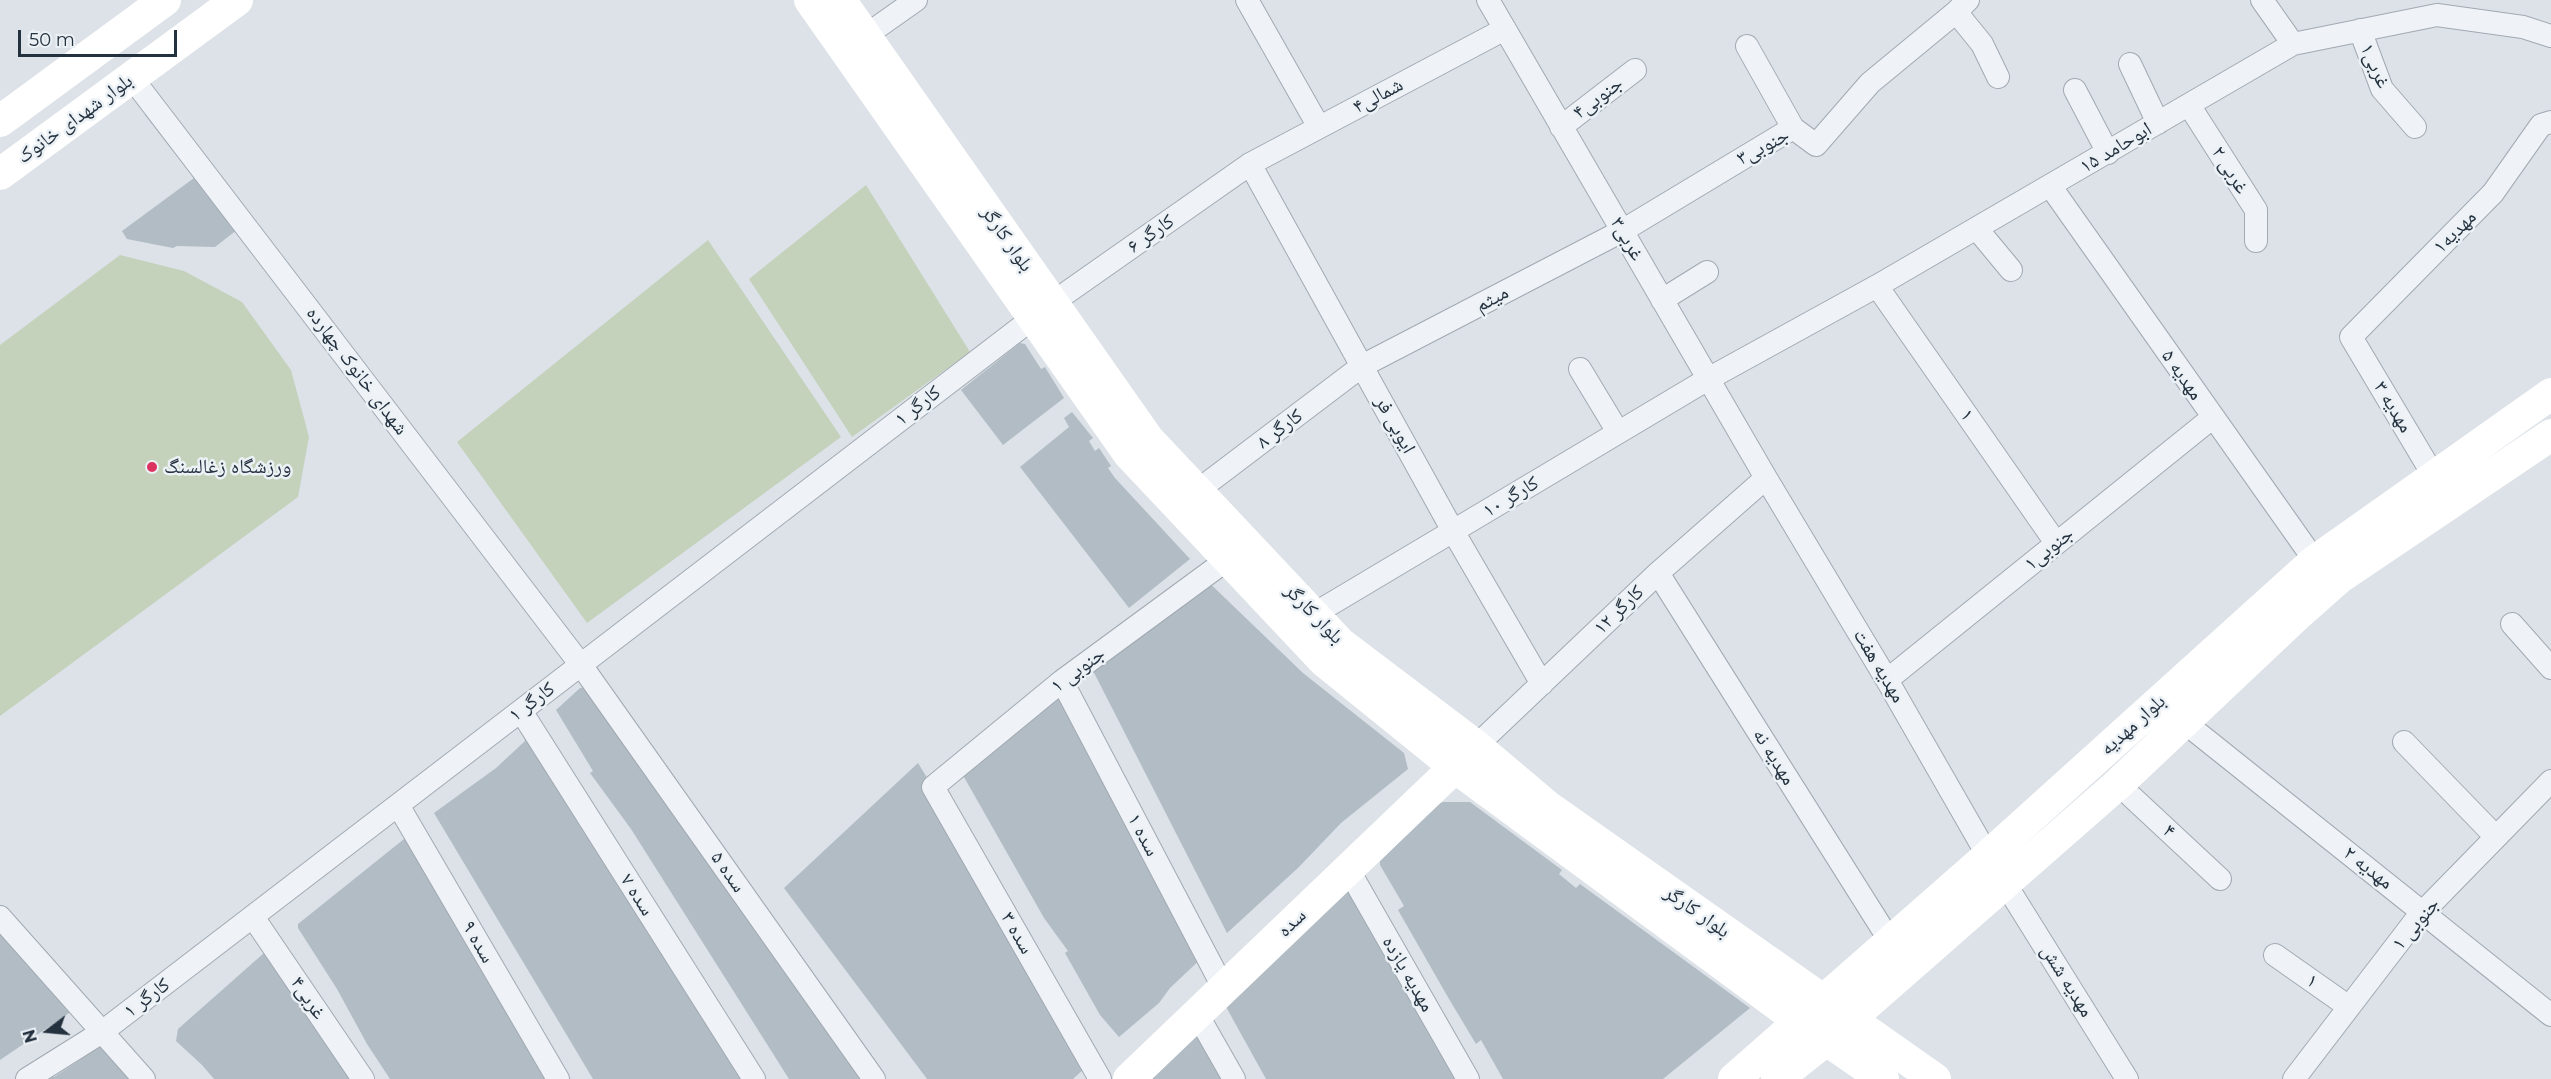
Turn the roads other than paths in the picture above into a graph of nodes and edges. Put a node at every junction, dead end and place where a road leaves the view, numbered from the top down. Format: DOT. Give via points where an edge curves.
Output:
graph roads {
  1 [pos="165,0"];
  2 [pos="237,0"];
  3 [pos="810,0"];
  4 [pos="840,0"];
  5 [pos="916,0"];
  6 [pos="1247,0"];
  7 [pos="1488,0"];
  8 [pos="2262,0"];
  9 [pos="1962,6"];
  10 [pos="1505,29"];
  11 [pos="2360,30"];
  12 [pos="865,36"];
  13 [pos="2551,36"];
  14 [pos="2293,44"];
  15 [pos="1747,46"];
  16 [pos="2130,64"];
  17 [pos="1635,70"];
  18 [pos="1998,77"];
  19 [pos="132,78"];
  20 [pos="2075,90"];
  21 [pos="2189,105"];
  22 [pos="0,121"];
  23 [pos="2551,122"];
  24 [pos="2158,123"];
  25 [pos="1319,127"];
  26 [pos="1561,127"];
  27 [pos="2415,127"];
  28 [pos="1793,128"];
  29 [pos="2108,153"];
  30 [pos="1250,164"];
  31 [pos="0,174"];
  32 [pos="2051,187"];
  33 [pos="1977,229"];
  34 [pos="1622,231"];
  35 [pos="2256,241"];
  36 [pos="2011,270"];
  37 [pos="1707,272"];
  38 [pos="1877,286"];
  39 [pos="1662,300"];
  40 [pos="1043,311"];
  41 [pos="2351,337"];
  42 [pos="1362,366"];
  43 [pos="1580,369"];
  44 [pos="1708,379"];
  45 [pos="2551,394"];
  46 [pos="2212,418"];
  47 [pos="1618,432"];
  48 [pos="2551,435"];
  49 [pos="1766,478"];
  50 [pos="2435,478"];
  51 [pos="1197,491"];
  52 [pos="1453,531"];
  53 [pos="2056,543"];
  54 [pos="1228,559"];
  55 [pos="2315,561"];
  56 [pos="1658,573"];
  57 [pos="1314,614"];
  58 [pos="2512,624"];
  59 [pos="581,665"];
  60 [pos="2551,668"];
  61 [pos="1887,680"];
  62 [pos="1062,681"];
  63 [pos="1542,684"];
  64 [pos="521,711"];
  65 [pos="2184,722"];
  66 [pos="2404,742"];
  67 [pos="1466,757"];
  68 [pos="2551,781"];
  69 [pos="2118,784"];
  70 [pos="933,787"];
  71 [pos="398,805"];
  72 [pos="2496,837"];
  73 [pos="1988,856"];
  74 [pos="1348,869"];
  75 [pos="2220,879"];
  76 [pos="2006,883"];
  77 [pos="2423,912"];
  78 [pos="0,917"];
  79 [pos="253,917"];
  80 [pos="1890,941"];
  81 [pos="2275,955"];
  82 [pos="1224,989"];
  83 [pos="1823,1001"];
  84 [pos="2349,1007"];
  85 [pos="1197,1014"];
  86 [pos="2551,1014"];
  87 [pos="1849,1020"];
  88 [pos="1801,1022"];
  89 [pos="102,1032"];
  90 [pos="1826,1040"];
  91 [pos="2301,1076"];
  92 [pos="27,1079"];
  93 [pos="144,1079"];
  94 [pos="363,1079"];
  95 [pos="558,1079"];
  96 [pos="754,1079"];
  97 [pos="874,1079"];
  98 [pos="1100,1079"];
  99 [pos="1129,1079"];
  100 [pos="1234,1079"];
  101 [pos="1468,1079"];
  102 [pos="1734,1079"];
  103 [pos="1778,1079"];
  104 [pos="1883,1079"];
  105 [pos="1935,1079"];
  106 [pos="2127,1079"];
  1 -- 22 [label="main road"];
  2 -- 19 [label="main road, بلوار شهدای خانوک"];
  3 -- 40 [label="main road, بلوار کارگر"];
  4 -- 12 [label="main road, بلوار کارگر"];
  5 -- 12 [label="street"];
  6 -- 25 [label="street"];
  7 -- 10 [label="street, غربی۳"];
  8 -- 14 [label="street"];
  9 -- 18 [label="street"];
  9 -- 28 [label="street, جنوبی۳" via="1870,83 1816,145"];
  10 -- 25 [label="street, شمالی۴"];
  10 -- 26 [label="street, غربی۳"];
  11 -- 13 [label="street, ابوحامد ۱۵" via="2437,15 2523,27"];
  11 -- 14 [label="street, ابوحامد ۱۵"];
  11 -- 27 [label="street, غربی۱" via="2382,89"];
  12 -- 40 [label="main road, بلوار کارگر"];
  14 -- 21 [label="street, ابوحامد ۱۵"];
  15 -- 28 [label="street"];
  16 -- 24 [label="street"];
  17 -- 26 [label="street, جنوبی۴"];
  19 -- 31 [label="main road, بلوار شهدای خانوک"];
  19 -- 59 [label="street, شهدای خانوک چهارده"];
  20 -- 29 [label="street"];
  21 -- 24 [label="street, ابوحامد ۱۵"];
  21 -- 35 [label="street, ۲ غربی" via="2256,210"];
  23 -- 41 [label="street, مهدیه۱" via="2541,125 2493,193"];
  24 -- 29 [label="street, ابوحامد ۱۵"];
  25 -- 30 [label="street, شمالی۴"];
  26 -- 34 [label="street, غربی۳"];
  28 -- 34 [label="street, جنوبی۳"];
  29 -- 32 [label="street, ابوحامد ۱۵"];
  30 -- 40 [label="street, کارگر ۶"];
  30 -- 42 [label="street, ایوبی فر"];
  32 -- 33 [label="street, ابوحامد ۱۵"];
  32 -- 46 [label="street, مهدیه ۵"];
  33 -- 36 [label="street"];
  33 -- 38 [label="street, ابوحامد ۱۵"];
  34 -- 39 [label="street, غربی۳"];
  34 -- 42 [label="street, میثم"];
  37 -- 39 [label="street"];
  38 -- 44 [label="street, ابوحامد ۱۵"];
  38 -- 53 [label="street, ۱"];
  39 -- 44 [label="street, غربی۳"];
  40 -- 51 [label="main road, بلوار کارگر" via="1148,439"];
  40 -- 54 [label="main road, بلوار کارگر" via="1129,454"];
  40 -- 59 [label="street, کارگر ۱"];
  41 -- 50 [label="street, مهدیه ۳"];
  42 -- 51 [label="street, کارگر ۸"];
  42 -- 52 [label="street, ایوبی فر"];
  43 -- 47 [label="street"];
  44 -- 47 [label="street, کارگر ۱۰"];
  44 -- 49 [label="street, غربی۳"];
  45 -- 50 [label="main road, بلوار مهدیه"];
  46 -- 53 [label="street, جنوبی۱"];
  46 -- 55 [label="street, مهدیه ۵"];
  47 -- 52 [label="street, کارگر ۱۰"];
  48 -- 65 [label="main road, بلوار مهدیه" via="2339,578"];
  49 -- 56 [label="street, کارگر ۱۲"];
  49 -- 61 [label="street, مهدیه هفت"];
  50 -- 55 [label="main road, بلوار مهدیه"];
  51 -- 57 [label="main road, بلوار کارگر"];
  52 -- 57 [label="street, کارگر ۱۰"];
  52 -- 63 [label="street, ایوبی فر"];
  53 -- 61 [label="street, جنوبی۱"];
  54 -- 62 [label="street, ۱ جنوبی"];
  54 -- 67 [label="main road, بلوار کارگر" via="1324,661"];
  55 -- 73 [label="main road, بلوار مهدیه"];
  56 -- 63 [label="street, کارگر ۱۲"];
  56 -- 80 [label="street, مهدیه نه"];
  57 -- 67 [label="main road, بلوار کارگر" via="1340,643"];
  58 -- 60 [label="street"];
  59 -- 64 [label="street, کارگر ۱"];
  59 -- 97 [label="street, سده ۵"];
  61 -- 73 [label="street, مهدیه هفت"];
  62 -- 70 [label="street, ۱ جنوبی"];
  62 -- 82 [label="street, سده ۱"];
  63 -- 67 [label="street, کارگر ۱۲"];
  64 -- 71 [label="street, کارگر ۱"];
  64 -- 96 [label="street, سده ۷"];
  65 -- 69 [label="main road, بلوار مهدیه"];
  65 -- 77 [label="street, مهدیه ۲"];
  66 -- 72 [label="street"];
  67 -- 74 [label="main road, سده"];
  67 -- 83 [label="main road, بلوار کارگر" via="1547,806"];
  67 -- 88 [label="main road, بلوار کارگر"];
  68 -- 72 [label="street, ۱ جنوبی"];
  69 -- 75 [label="street, ۴"];
  69 -- 76 [label="main road, بلوار مهدیه"];
  70 -- 98 [label="street, سده ۳"];
  71 -- 79 [label="street, کارگر ۱"];
  71 -- 95 [label="street, سده ۹"];
  72 -- 77 [label="street, ۱ جنوبی"];
  73 -- 76 [label="street, مهدیه هفت"];
  73 -- 80 [label="main road, بلوار مهدیه"];
  74 -- 82 [label="main road, سده"];
  74 -- 101 [label="street, مهدیه یازده"];
  76 -- 87 [label="main road, بلوار مهدیه"];
  76 -- 106 [label="street, مهدیه شش"];
  77 -- 84 [label="street, ۱ جنوبی"];
  77 -- 86 [label="street, مهدیه ۲"];
  78 -- 89 [label="street"];
  79 -- 89 [label="street, کارگر ۱"];
  79 -- 94 [label="street, غربی۴"];
  80 -- 83 [label="main road, بلوار مهدیه"];
  81 -- 84 [label="street, ۱"];
  82 -- 85 [label="main road, سده"];
  83 -- 87 [label="main road, بلوار کارگر"];
  83 -- 88 [label="main road, بلوار مهدیه"];
  84 -- 91 [label="street, ۱ جنوبی"];
  85 -- 99 [label="main road, سده"];
  85 -- 100 [label="street"];
  87 -- 90 [label="main road, بلوار مهدیه"];
  87 -- 105 [label="main road, بلوار کارگر"];
  88 -- 90 [label="main road, بلوار کارگر"];
  88 -- 102 [label="main road, بلوار مهدیه"];
  89 -- 92 [label="street, کارگر ۱"];
  89 -- 93 [label="street"];
  90 -- 103 [label="main road, بلوار مهدیه"];
  90 -- 104 [label="main road, بلوار کارگر"];
}
